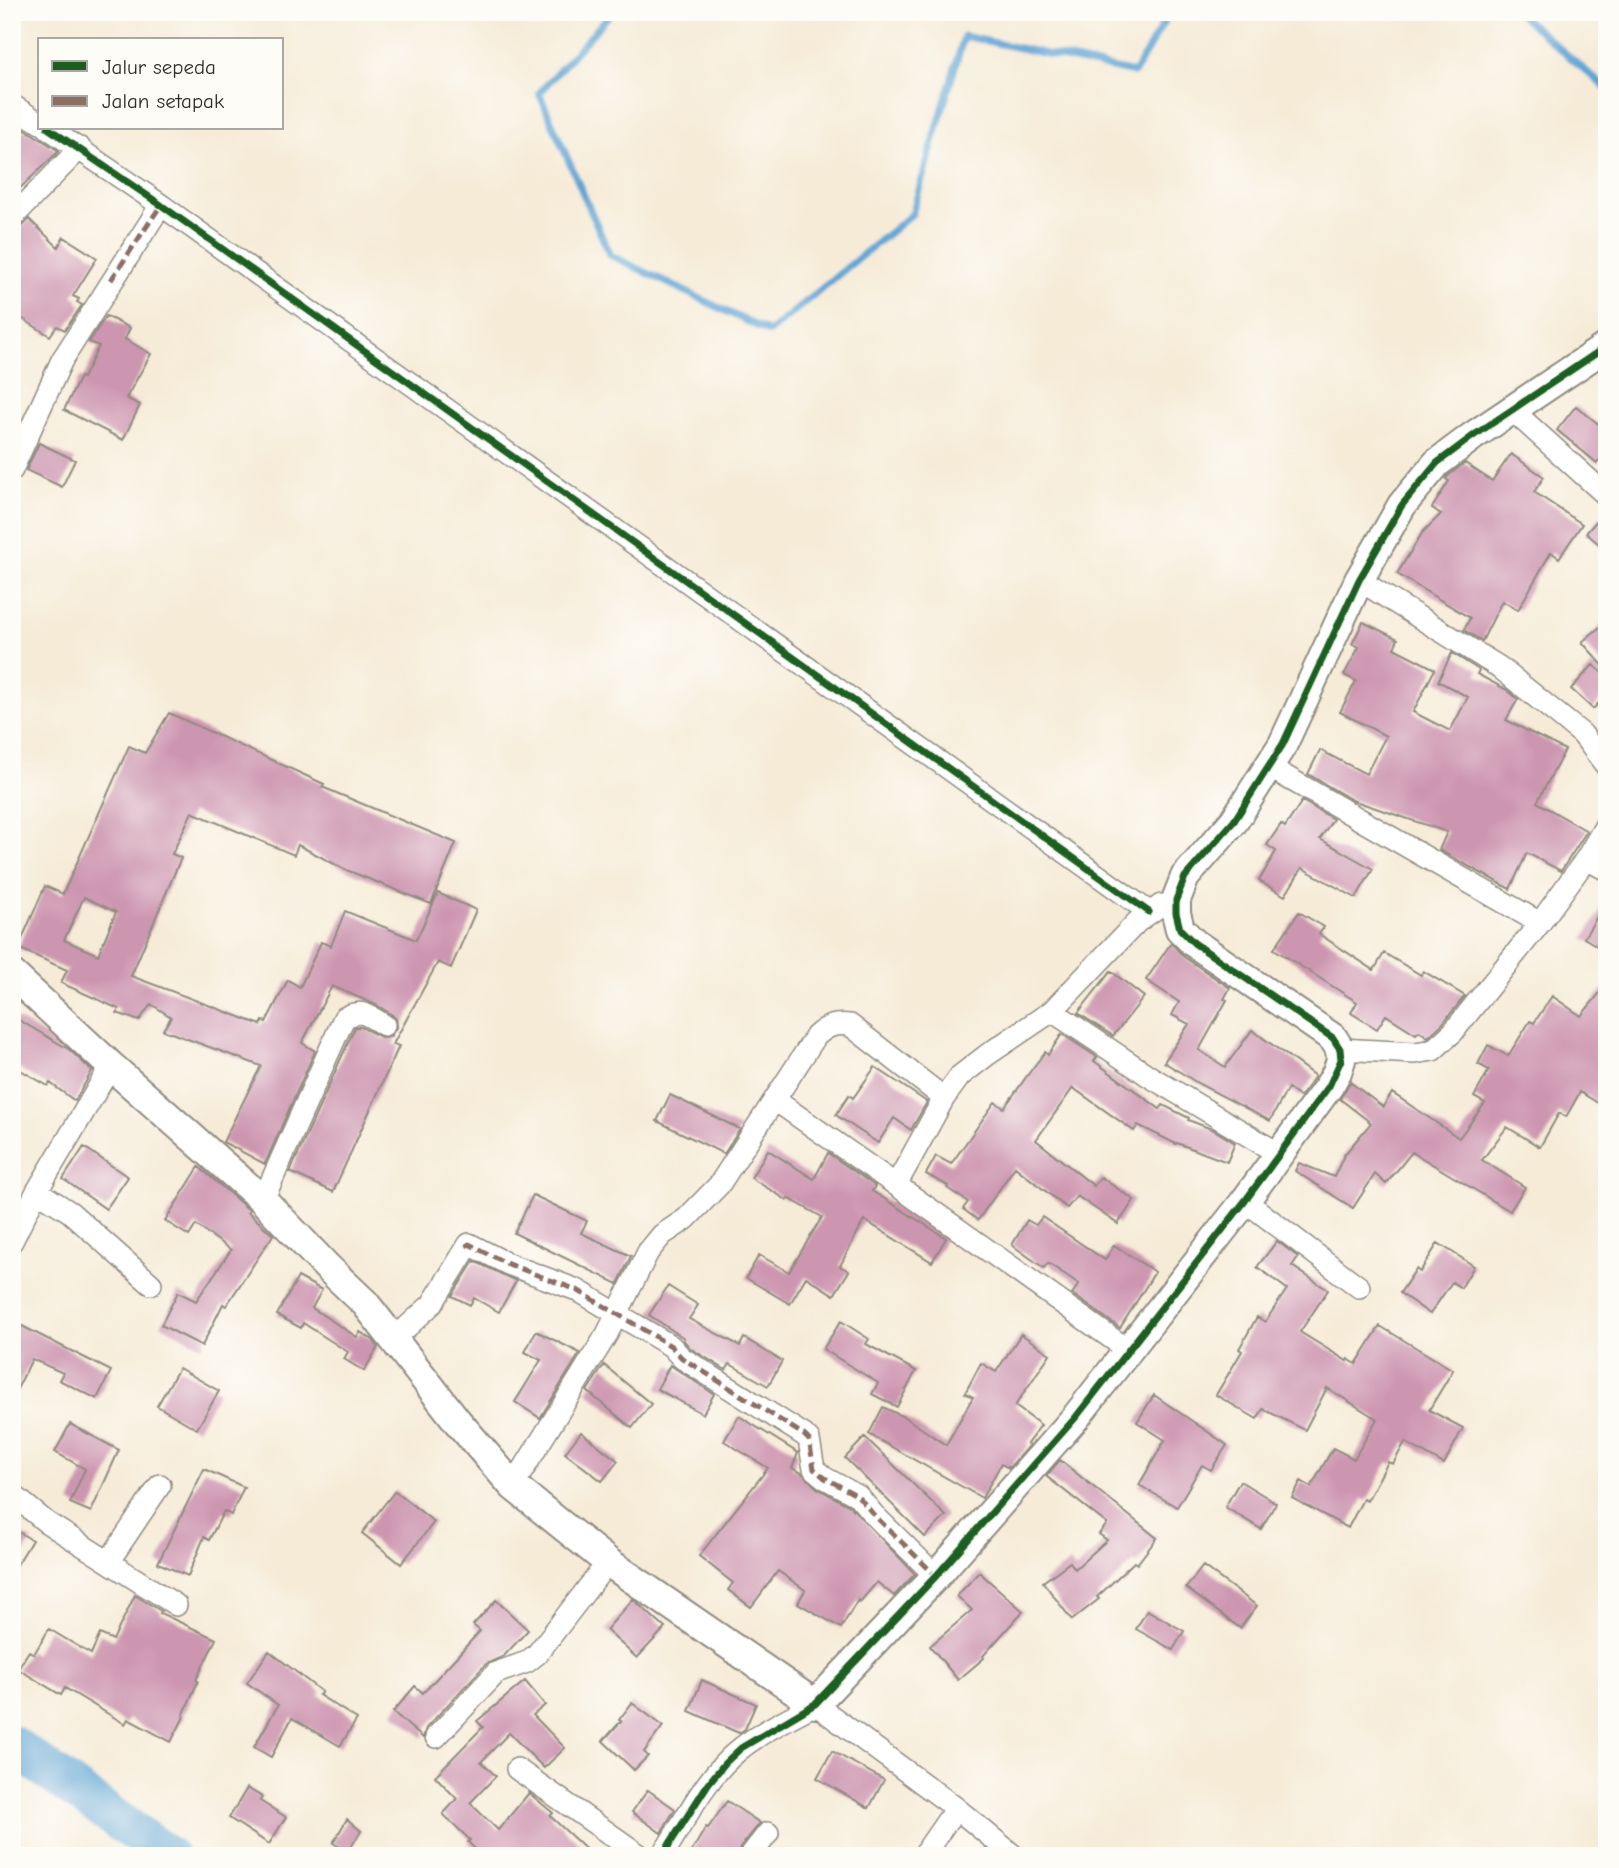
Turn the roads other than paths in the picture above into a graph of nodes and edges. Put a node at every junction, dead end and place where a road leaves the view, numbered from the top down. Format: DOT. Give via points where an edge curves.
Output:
graph roads {
  1 [pos="12,105"];
  2 [pos="38,122"];
  3 [pos="51,130"];
  4 [pos="80,148"];
  5 [pos="161,205"];
  6 [pos="12,218"];
  7 [pos="1607,346"];
  8 [pos="1512,410"];
  9 [pos="12,470"];
  10 [pos="1607,496"];
  11 [pos="1359,580"];
  12 [pos="1269,767"];
  13 [pos="1607,767"];
  14 [pos="1607,823"];
  15 [pos="1586,859"];
  16 [pos="1607,870"];
  17 [pos="1176,900"];
  18 [pos="1149,912"];
  19 [pos="1540,923"];
  20 [pos="12,974"];
  21 [pos="1052,1011"];
  22 [pos="384,1025"];
  23 [pos="1340,1049"];
  24 [pos="111,1066"];
  25 [pos="944,1098"];
  26 [pos="775,1100"];
  27 [pos="1279,1154"];
  28 [pos="896,1185"];
  29 [pos="37,1191"];
  30 [pos="263,1200"];
  31 [pos="1245,1200"];
  32 [pos="12,1241"];
  33 [pos="151,1284"];
  34 [pos="1359,1287"];
  35 [pos="618,1313"];
  36 [pos="392,1336"];
  37 [pos="1128,1350"];
  38 [pos="160,1485"];
  39 [pos="513,1486"];
  40 [pos="12,1494"];
  41 [pos="109,1561"];
  42 [pos="608,1562"];
  43 [pos="936,1576"];
  44 [pos="176,1605"];
  45 [pos="815,1704"];
  46 [pos="436,1737"];
  47 [pos="517,1769"];
  48 [pos="956,1808"];
  49 [pos="768,1833"];
  50 [pos="641,1856"];
  51 [pos="663,1856"];
  52 [pos="750,1856"];
  53 [pos="923,1856"];
  54 [pos="1014,1856"];
  1 -- 2 [label="street"];
  3 -- 4 [label="street"];
  4 -- 5 [label="street"];
  4 -- 6 [label="street"];
  5 -- 9 [label="street" via="62,360"];
  5 -- 18 [label="street"];
  7 -- 8 [label="street"];
  8 -- 10 [label="street"];
  8 -- 11 [label="street" via="1437,463 1417,485"];
  11 -- 12 [label="street"];
  11 -- 13 [label="street" via="1499,667 1582,734"];
  12 -- 17 [label="street" via="1234,821 1185,877"];
  12 -- 19 [label="street"];
  14 -- 15 [label="street"];
  15 -- 16 [label="street"];
  15 -- 19 [label="street"];
  17 -- 18 [label="street"];
  17 -- 23 [label="street" via="1180,929 1194,943 1325,1031"];
  18 -- 21 [label="street"];
  19 -- 23 [label="street" via="1453,1032 1433,1050"];
  20 -- 24 [label="street"];
  21 -- 25 [label="street" via="960,1076"];
  21 -- 27 [label="street"];
  22 -- 30 [label="street" via="363,1013 344,1018"];
  23 -- 27 [label="street" via="1341,1059 1329,1086"];
  24 -- 29 [label="street"];
  24 -- 30 [label="street"];
  25 -- 26 [label="street" via="850,1025 837,1024 816,1037"];
  25 -- 28 [label="street"];
  26 -- 28 [label="street"];
  26 -- 35 [label="street" via="719,1185 648,1252"];
  27 -- 31 [label="street"];
  28 -- 37 [label="street"];
  29 -- 32 [label="street"];
  29 -- 33 [label="street" via="70,1212"];
  30 -- 36 [label="street"];
  31 -- 34 [label="street"];
  31 -- 37 [label="street"];
  35 -- 36 [label="street" via="577,1290 469,1244 432,1304"];
  35 -- 39 [label="street"];
  35 -- 43 [label="street" via="804,1435 811,1446 814,1469 858,1496"];
  36 -- 39 [label="street"];
  37 -- 43 [label="street" via="1076,1417"];
  38 -- 41 [label="street"];
  39 -- 42 [label="street"];
  40 -- 41 [label="street" via="46,1522"];
  41 -- 44 [label="street"];
  42 -- 45 [label="street"];
  42 -- 46 [label="street" via="537,1654 492,1676"];
  43 -- 45 [label="street"];
  45 -- 48 [label="street"];
  45 -- 51 [label="street" via="741,1748 725,1763"];
  47 -- 50 [label="street"];
  48 -- 53 [label="street"];
  48 -- 54 [label="street"];
  49 -- 52 [label="street"];
}
